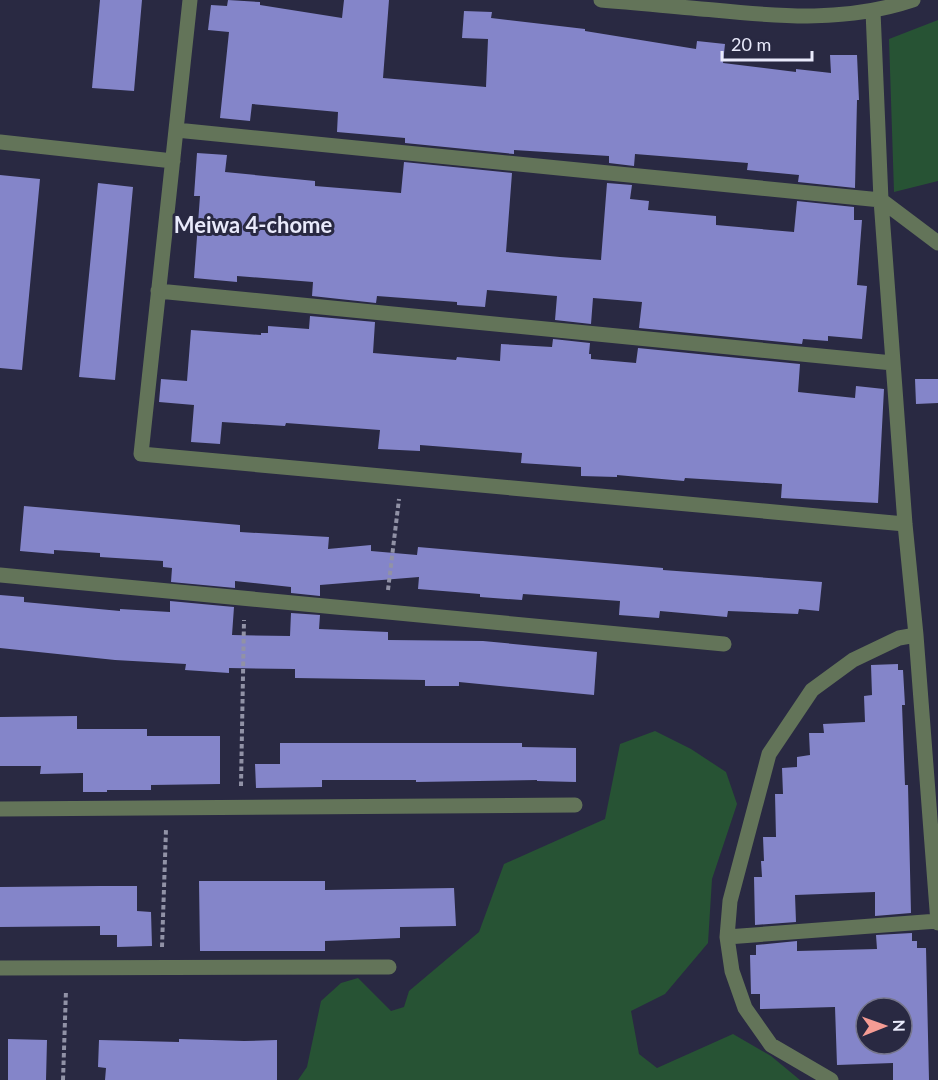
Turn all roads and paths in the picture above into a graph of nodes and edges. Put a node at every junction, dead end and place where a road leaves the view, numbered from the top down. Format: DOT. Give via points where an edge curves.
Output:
graph roads {
  1 [pos="190,0"];
  2 [pos="601,0"];
  3 [pos="914,0"];
  4 [pos="873,10"];
  5 [pos="176,130"];
  6 [pos="0,142"];
  7 [pos="173,161"];
  8 [pos="881,200"];
  9 [pos="938,243"];
  10 [pos="159,291"];
  11 [pos="893,363"];
  12 [pos="401,478"];
  13 [pos="905,524"];
  14 [pos="0,575"];
  15 [pos="244,598"];
  16 [pos="386,612"];
  17 [pos="916,635"];
  18 [pos="724,645"];
  19 [pos="576,805"];
  20 [pos="166,807"];
  21 [pos="241,807"];
  22 [pos="0,808"];
  23 [pos="938,922"];
  24 [pos="727,937"];
  25 [pos="389,967"];
  26 [pos="0,968"];
  27 [pos="67,968"];
  28 [pos="162,968"];
  29 [pos="63,1080"];
  30 [pos="831,1080"];
  1 -- 5 [label="street"];
  2 -- 4 [label="street" via="788,17"];
  3 -- 4 [label="street"];
  4 -- 8 [label="street"];
  5 -- 7 [label="street"];
  5 -- 8 [label="street"];
  6 -- 7 [label="street"];
  7 -- 10 [label="street"];
  8 -- 9 [label="street"];
  8 -- 11 [label="street"];
  10 -- 11 [label="street"];
  10 -- 12 [label="street" via="141,454"];
  11 -- 13 [label="street"];
  12 -- 13 [label="street"];
  12 -- 16 [label="path"];
  13 -- 17 [label="street"];
  14 -- 15 [label="street"];
  15 -- 16 [label="street"];
  15 -- 21 [label="path"];
  16 -- 18 [label="street"];
  17 -- 23 [label="street"];
  17 -- 24 [label="street" via="899,638 853,660 812,690 769,754 730,902"];
  19 -- 21 [label="street"];
  20 -- 21 [label="street"];
  20 -- 22 [label="street"];
  20 -- 28 [label="path"];
  23 -- 24 [label="street"];
  24 -- 30 [label="street" via="732,971 745,1008 771,1045"];
  25 -- 28 [label="street"];
  26 -- 27 [label="street"];
  27 -- 28 [label="street"];
  27 -- 29 [label="path"];
}
